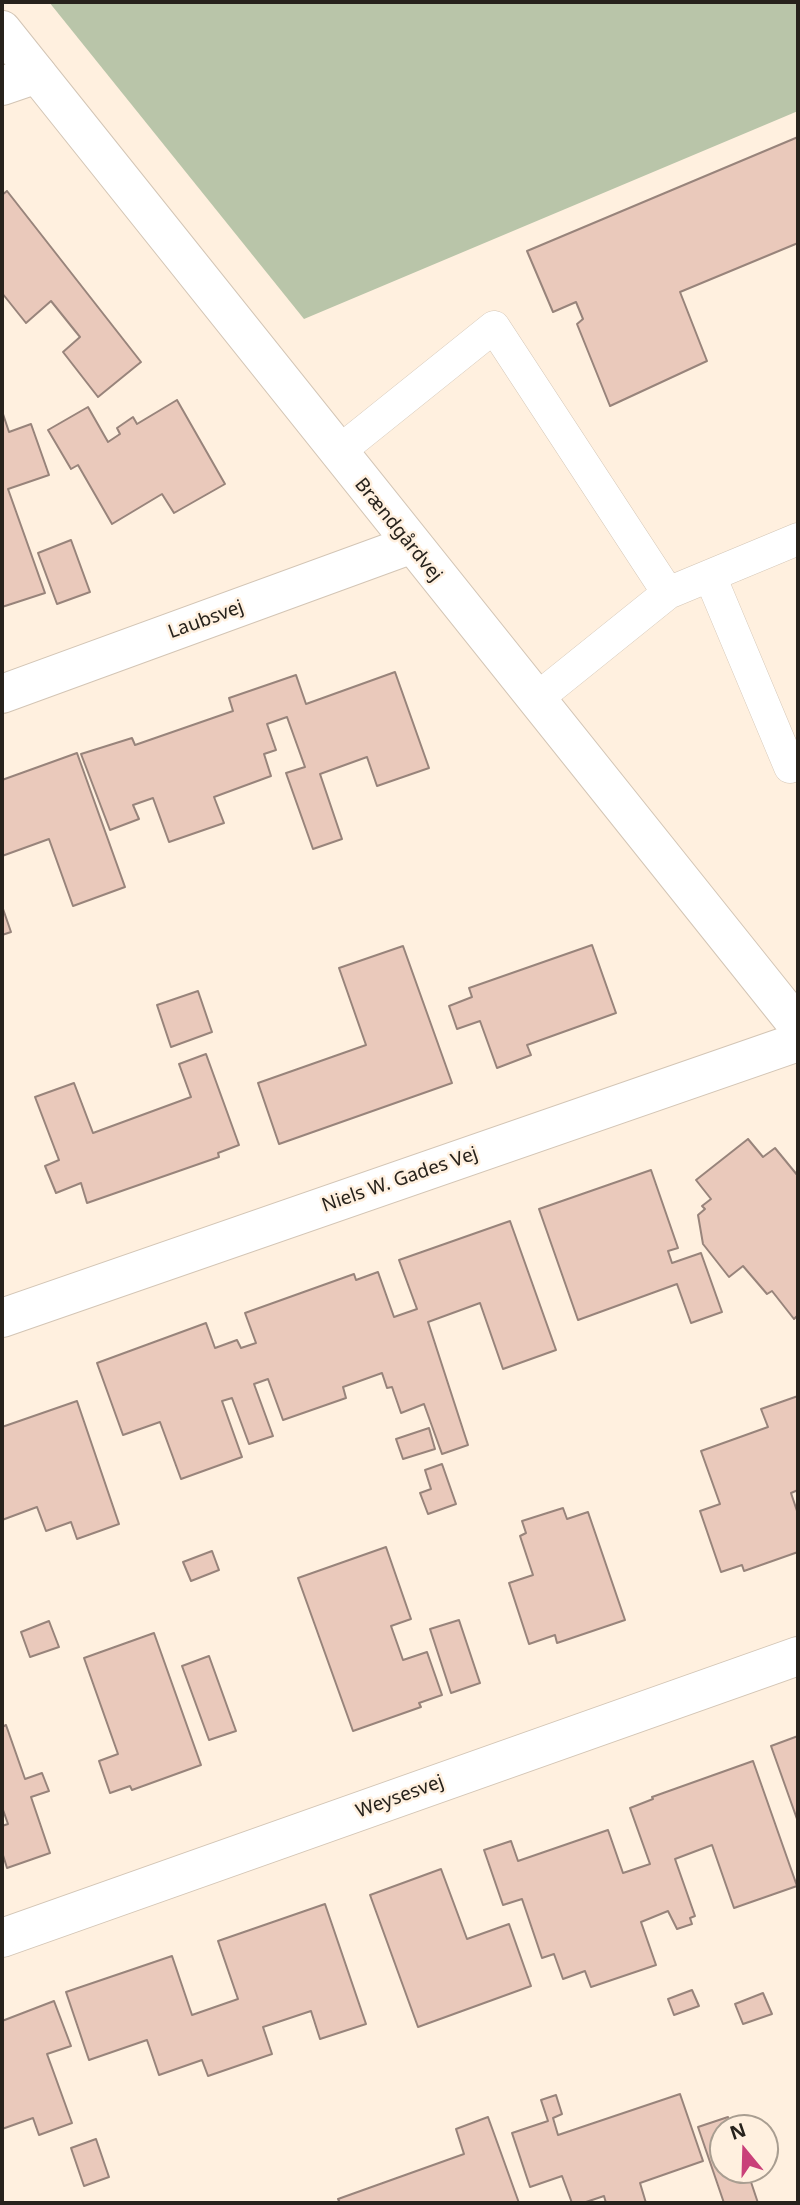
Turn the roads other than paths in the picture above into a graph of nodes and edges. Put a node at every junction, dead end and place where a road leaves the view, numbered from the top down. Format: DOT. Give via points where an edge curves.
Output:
graph roads {
  1 [pos="2,30"];
  2 [pos="19,80"];
  3 [pos="337,453"];
  4 [pos="798,539"];
  5 [pos="411,545"];
  6 [pos="710,576"];
  7 [pos="668,593"];
  8 [pos="2,694"];
  9 [pos="535,700"];
  10 [pos="798,761"];
  11 [pos="798,1026"];
  12 [pos="798,1042"];
  13 [pos="2,1318"];
  14 [pos="798,1656"];
  15 [pos="2,1938"];
  1 -- 2 [label="street, Brændgårdvej"];
  2 -- 3 [label="street, Brændgårdvej"];
  3 -- 5 [label="street, Brændgårdvej"];
  3 -- 7 [label="lane" via="494,327"];
  4 -- 6 [label="lane"];
  5 -- 8 [label="street, Laubsvej"];
  5 -- 9 [label="street, Brændgårdvej"];
  6 -- 7 [label="lane"];
  6 -- 10 [label="lane" via="790,767"];
  7 -- 9 [label="lane"];
  9 -- 11 [label="street, Brændgårdvej"];
  12 -- 13 [label="street, Niels W. Gades Vej"];
  14 -- 15 [label="street, Weysesvej"];
}
